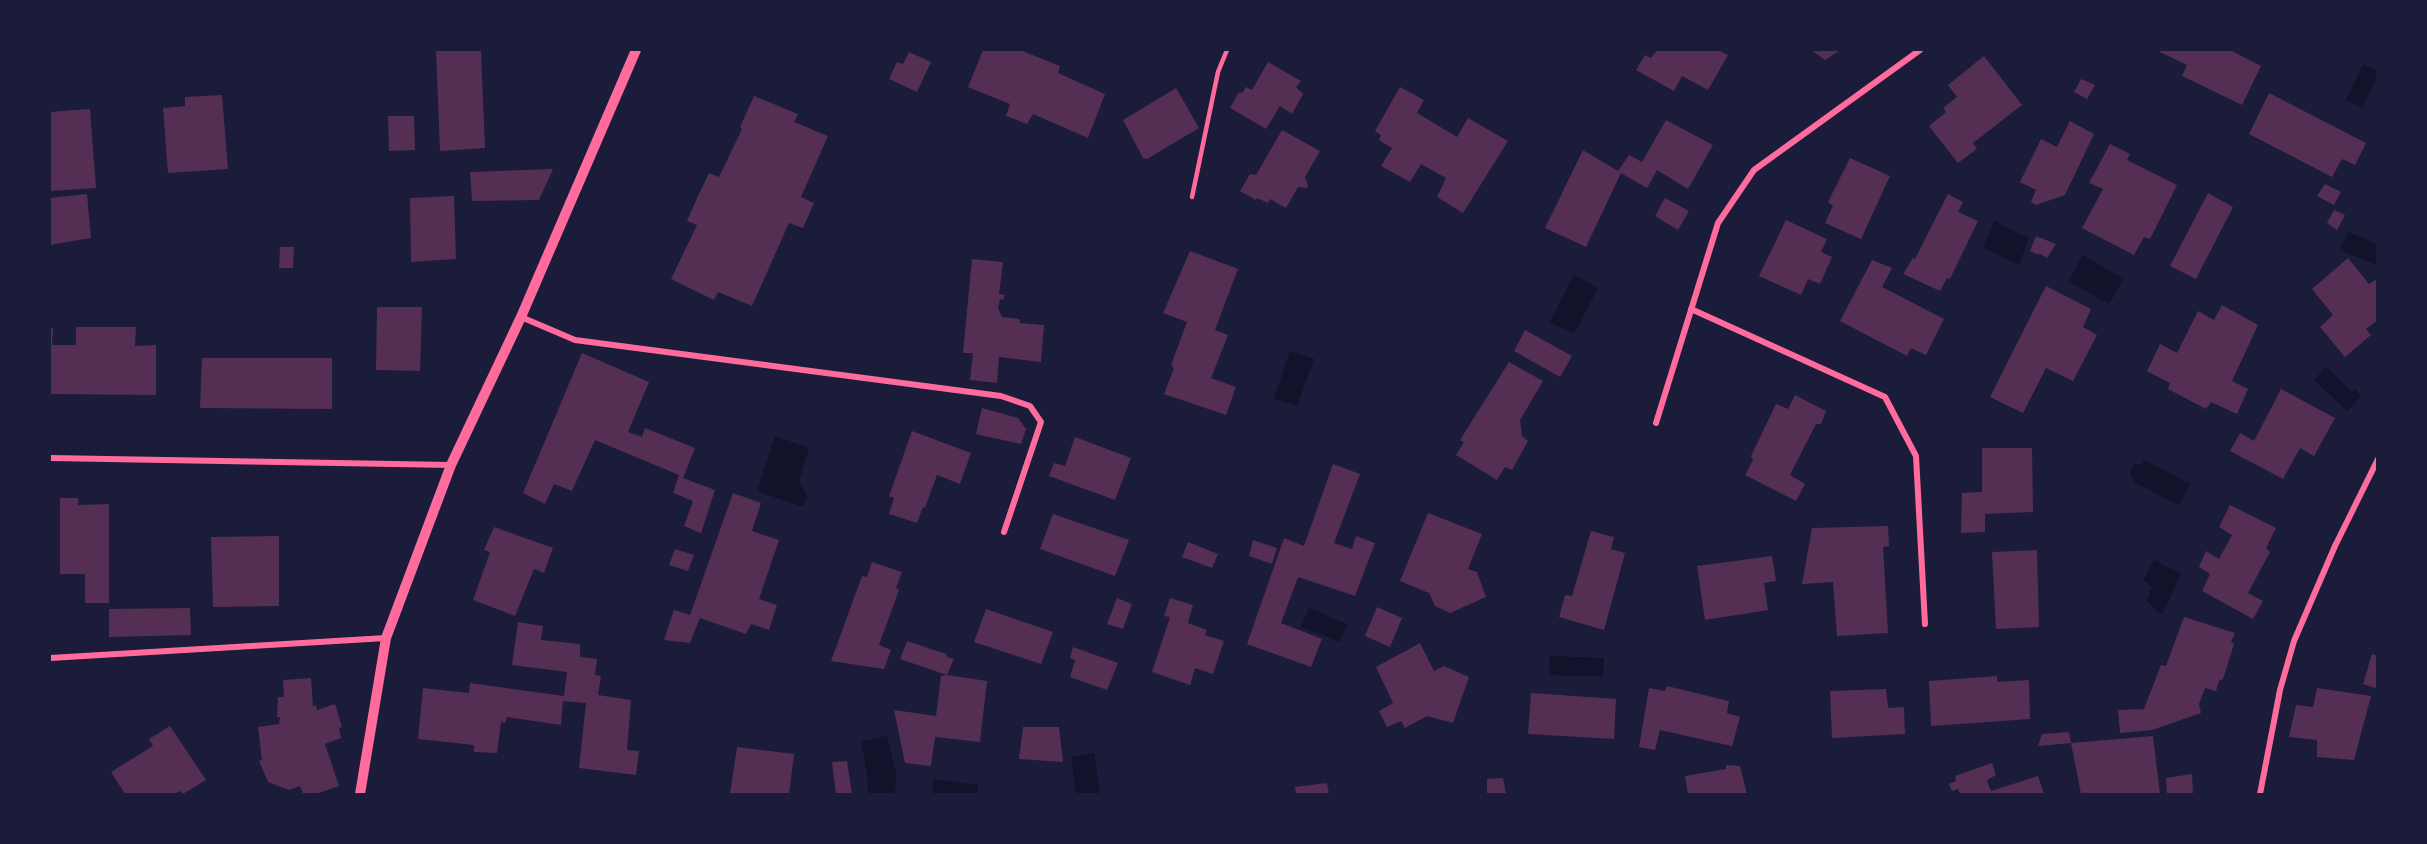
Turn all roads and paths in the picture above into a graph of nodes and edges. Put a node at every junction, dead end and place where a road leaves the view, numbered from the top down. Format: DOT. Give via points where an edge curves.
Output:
graph roads {
  1 [pos="636,50"];
  2 [pos="1227,50"];
  3 [pos="1920,50"];
  4 [pos="1192,197"];
  5 [pos="1691,309"];
  6 [pos="521,317"];
  7 [pos="1656,423"];
  8 [pos="50,458"];
  9 [pos="2378,459"];
  10 [pos="451,465"];
  11 [pos="1004,532"];
  12 [pos="1925,624"];
  13 [pos="386,638"];
  14 [pos="50,658"];
  15 [pos="360,795"];
  16 [pos="2260,795"];
  1 -- 6 [label="street"];
  2 -- 4 [label="lane" via="1218,72"];
  3 -- 5 [label="street" via="1754,170 1718,223"];
  5 -- 7 [label="street"];
  5 -- 12 [label="street" via="1885,397 1916,456"];
  6 -- 10 [label="street"];
  6 -- 11 [label="street" via="575,340 1001,396 1030,406 1041,422"];
  8 -- 10 [label="street"];
  9 -- 16 [label="street" via="2294,641 2280,690"];
  10 -- 13 [label="street"];
  13 -- 14 [label="street"];
  13 -- 15 [label="street"];
}
